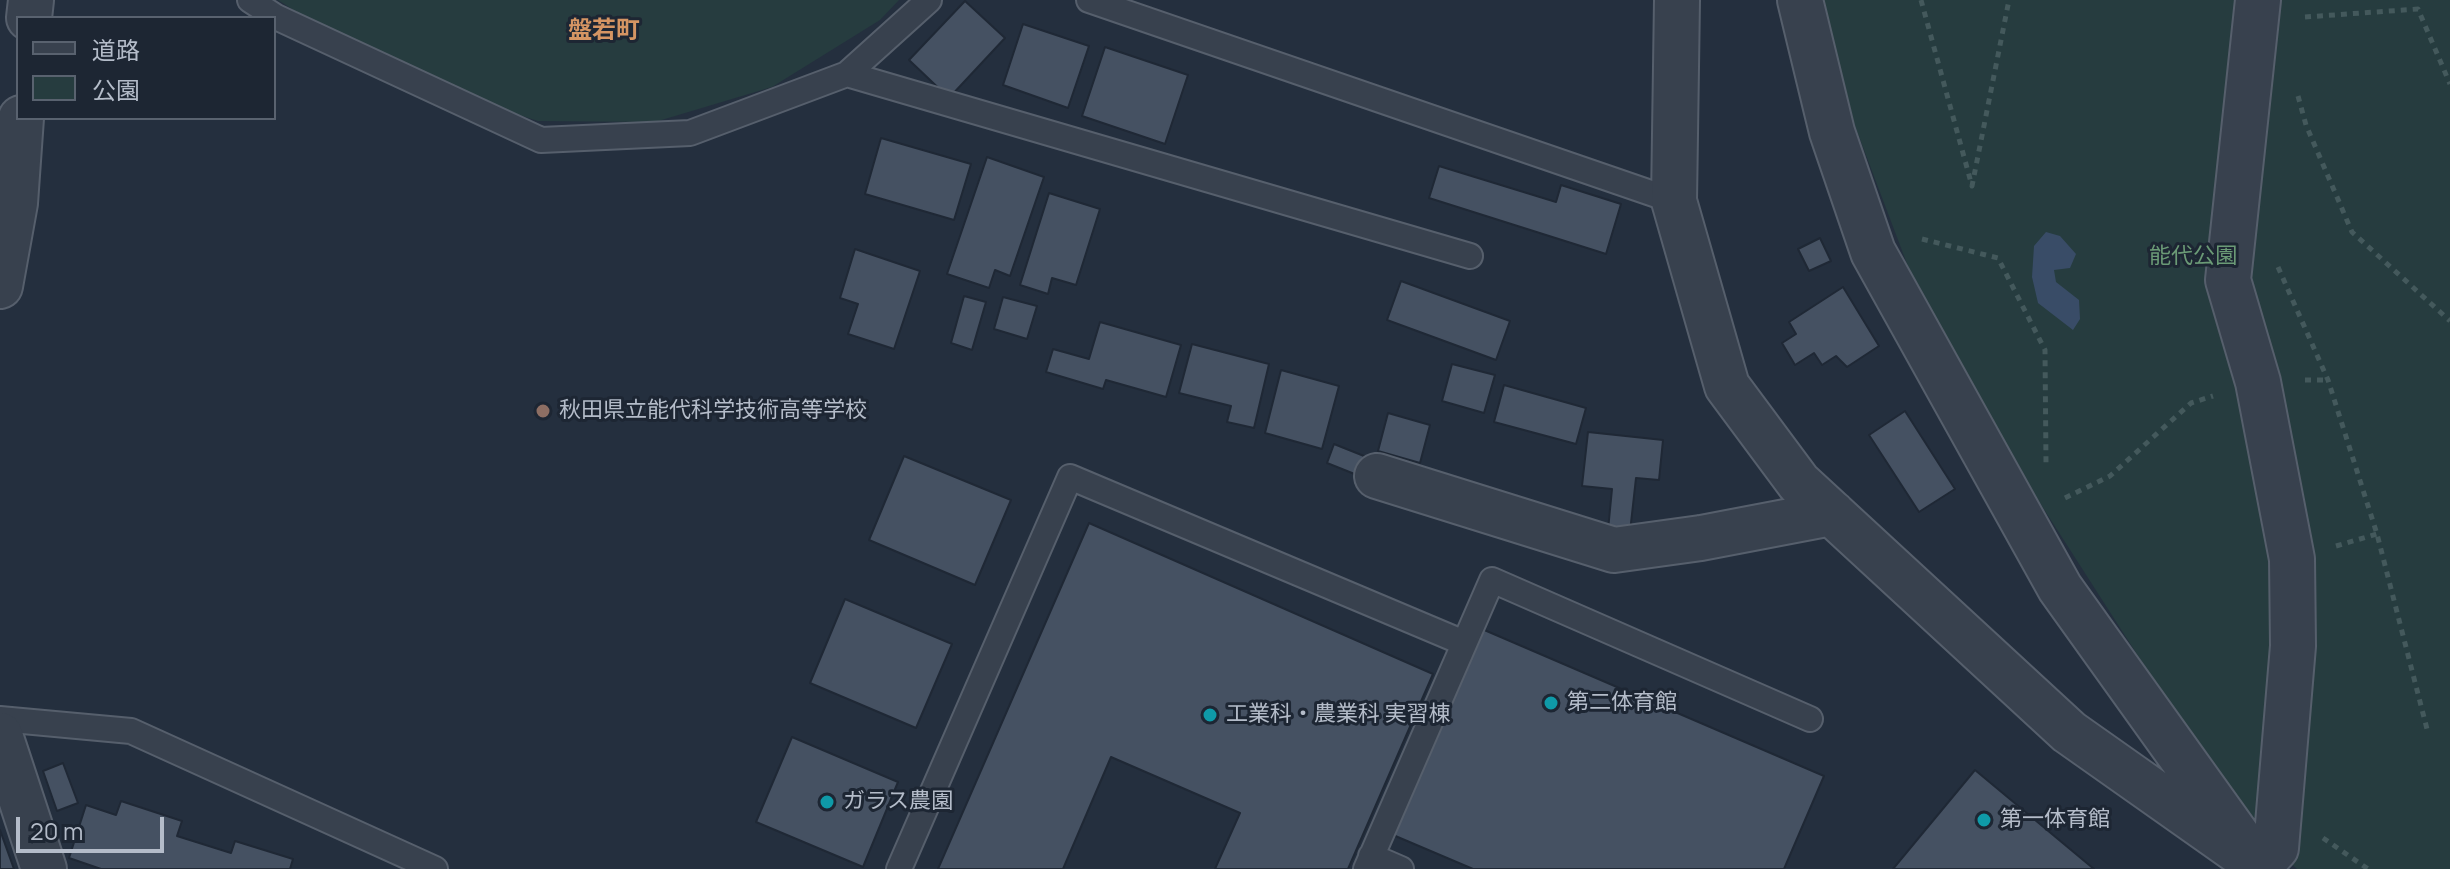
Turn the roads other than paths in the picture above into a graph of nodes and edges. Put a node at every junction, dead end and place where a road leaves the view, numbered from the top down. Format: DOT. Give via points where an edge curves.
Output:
graph roads {
  1 [pos="250,0"];
  2 [pos="929,0"];
  3 [pos="1089,0"];
  4 [pos="1677,0"];
  5 [pos="1800,0"];
  6 [pos="2258,0"];
  7 [pos="274,16"];
  8 [pos="276,17"];
  9 [pos="847,74"];
  10 [pos="21,120"];
  11 [pos="1674,201"];
  12 [pos="1470,256"];
  13 [pos="0,286"];
  14 [pos="1377,476"];
  15 [pos="1832,513"];
  16 [pos="1464,643"];
  17 [pos="0,719"];
  18 [pos="1810,719"];
  19 [pos="0,735"];
  20 [pos="1368,862"];
  21 [pos="2260,868"];
  22 [pos="44,869"];
  23 [pos="435,869"];
  24 [pos="899,869"];
  25 [pos="1401,869"];
  1 -- 7 [label="lane"];
  2 -- 9 [label="lane"];
  3 -- 11 [label="lane"];
  4 -- 11 [label="street"];
  5 -- 21 [label="street" via="1832,132 1873,252 2035,513 2060,588"];
  6 -- 21 [label="street" via="2228,280 2258,382 2292,559 2293,646 2276,848"];
  8 -- 9 [label="lane" via="541,140 690,133"];
  9 -- 12 [label="lane"];
  10 -- 13 [label="street" via="15,203"];
  11 -- 15 [label="street" via="1727,386 1799,483"];
  14 -- 15 [label="street" via="1614,550"];
  15 -- 21 [label="street" via="2069,732"];
  16 -- 18 [label="lane" via="1492,580"];
  16 -- 20 [label="lane"];
  16 -- 24 [label="lane" via="1070,477"];
  17 -- 23 [label="lane" via="131,731"];
  19 -- 22 [label="street"];
  20 -- 25 [label="lane"];
}
